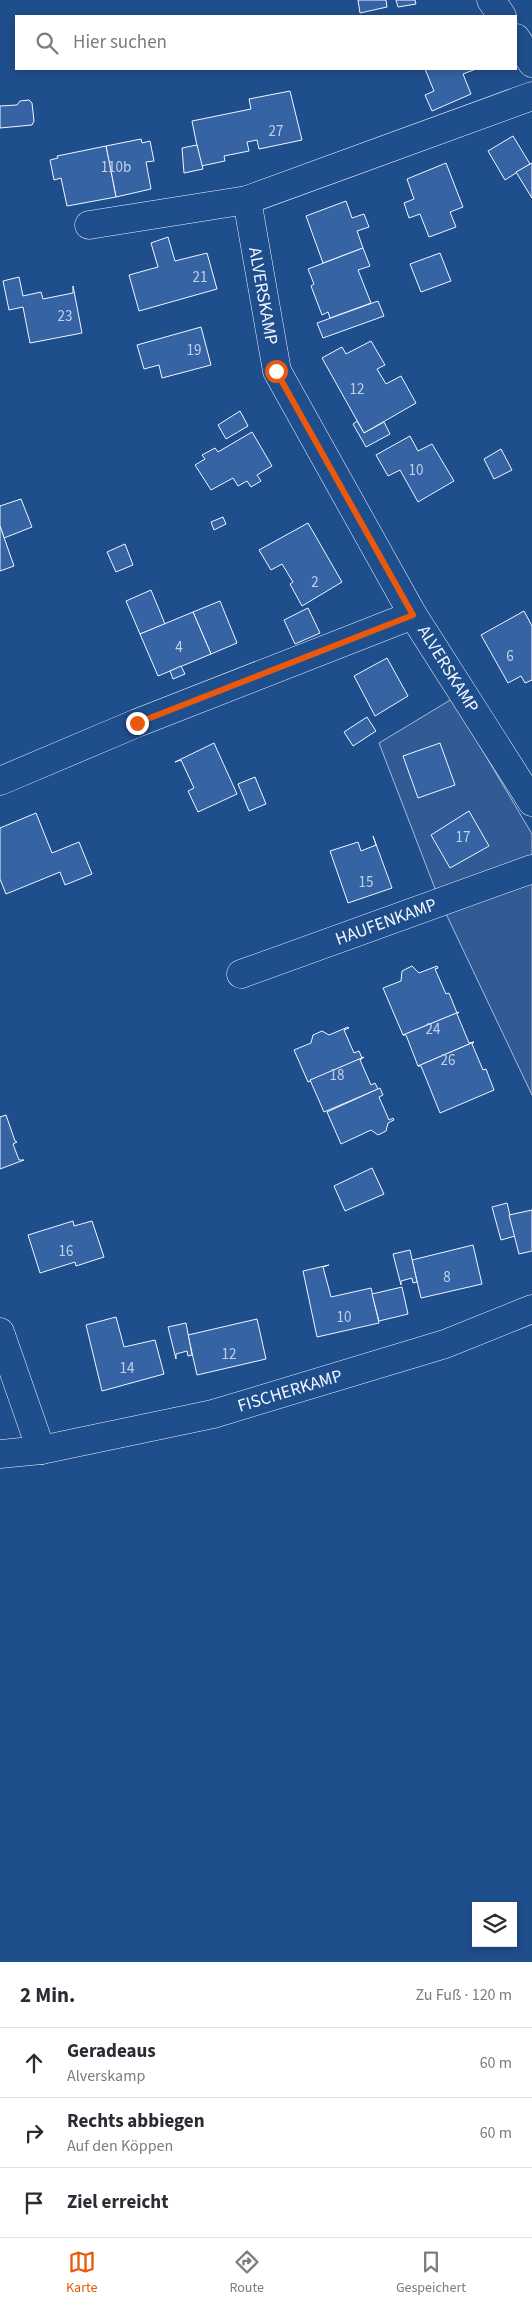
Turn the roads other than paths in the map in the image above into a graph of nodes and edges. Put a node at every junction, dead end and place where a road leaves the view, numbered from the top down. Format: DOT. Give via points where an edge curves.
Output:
graph roads {
  1 [pos="491,0"];
  2 [pos="501,15"];
  3 [pos="517,40"];
  4 [pos="532,63"];
  5 [pos="532,96"];
  6 [pos="247,200"];
  7 [pos="89,225"];
  8 [pos="413,615"];
  9 [pos="0,781"];
  10 [pos="532,802"];
  11 [pos="532,869"];
  12 [pos="240,974"];
  13 [pos="532,1309"];
  14 [pos="0,1332"];
  15 [pos="41,1450"];
  16 [pos="0,1454"];
  1 -- 2 [label="street"];
  3 -- 4 [label="street"];
  5 -- 6 [label="street"];
  6 -- 7 [label="street"];
  6 -- 8 [label="street, ALVERSKAMP" via="276,371"];
  8 -- 9 [label="street" via="137,723"];
  8 -- 10 [label="street, ALVERSKAMP"];
  11 -- 12 [label="street, HAUFENKAMP"];
  13 -- 15 [label="street, FISCHERKAMP" via="445,1344 214,1414"];
  14 -- 15 [label="street"];
  15 -- 16 [label="street, FISCHERKAMP"];
}
